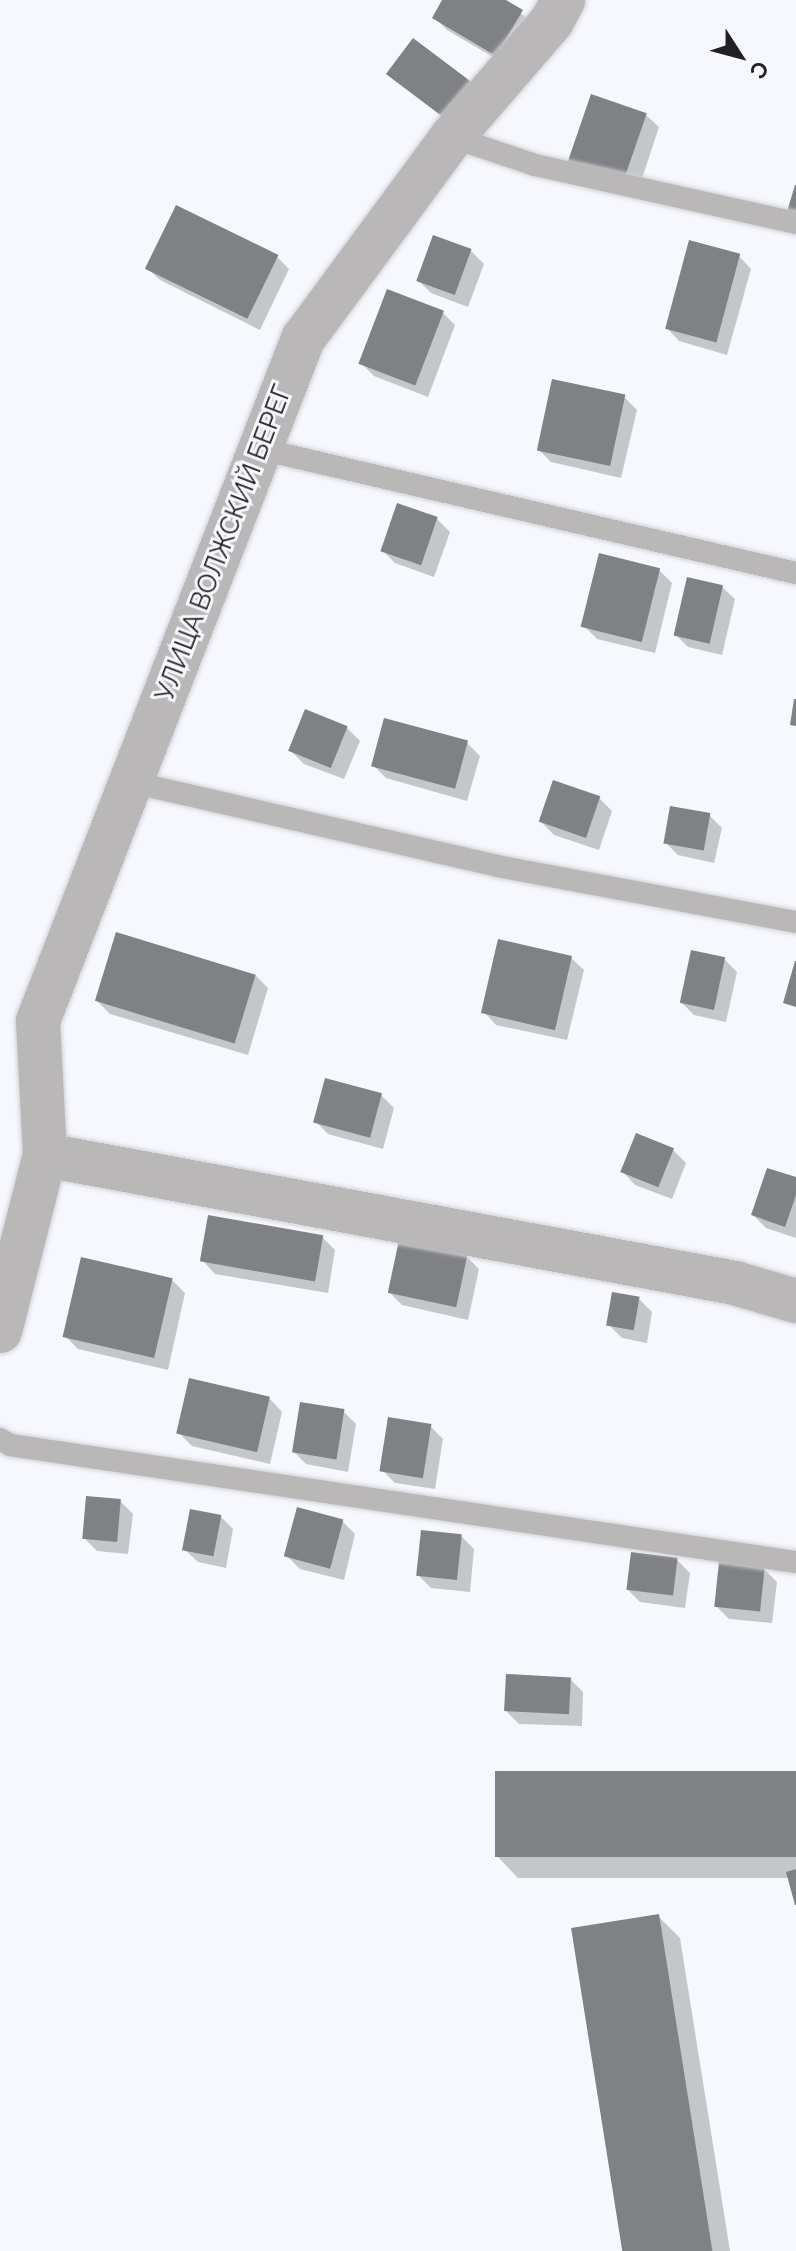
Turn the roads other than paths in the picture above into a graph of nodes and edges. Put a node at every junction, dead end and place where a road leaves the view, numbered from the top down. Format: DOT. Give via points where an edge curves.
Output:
graph roads {
  1 [pos="563,0"];
  2 [pos="452,137"];
  3 [pos="796,223"];
  4 [pos="260,449"];
  5 [pos="796,573"];
  6 [pos="131,782"];
  7 [pos="796,922"];
  8 [pos="45,1155"];
  9 [pos="796,1301"];
  10 [pos="0,1331"];
  11 [pos="0,1439"];
  12 [pos="796,1562"];
  1 -- 2 [label="street, УЛИЦА ВОЛЖСКИЙ БЕРЕГ" via="552,21"];
  2 -- 3 [label="lane" via="535,165"];
  2 -- 4 [label="street, УЛИЦА ВОЛЖСКИЙ БЕРЕГ" via="303,339"];
  4 -- 5 [label="lane"];
  4 -- 6 [label="street, УЛИЦА ВОЛЖСКИЙ БЕРЕГ"];
  6 -- 7 [label="lane" via="497,866"];
  6 -- 8 [label="street, УЛИЦА ВОЛЖСКИЙ БЕРЕГ" via="38,1021"];
  8 -- 9 [label="street" via="735,1283"];
  8 -- 10 [label="street, УЛИЦА ВОЛЖСКИЙ БЕРЕГ"];
  11 -- 12 [label="lane"];
}
